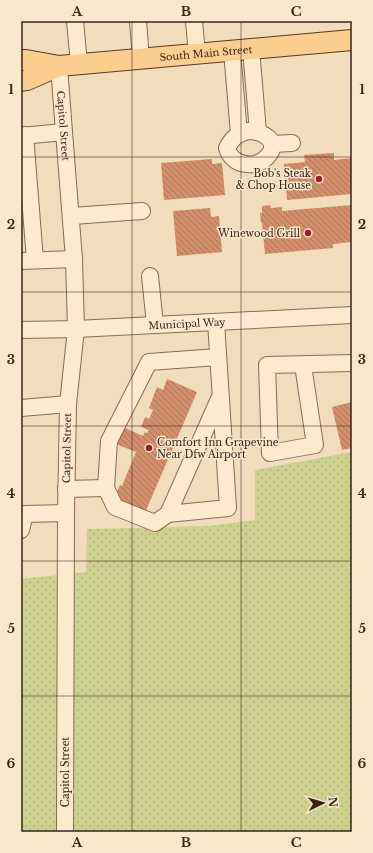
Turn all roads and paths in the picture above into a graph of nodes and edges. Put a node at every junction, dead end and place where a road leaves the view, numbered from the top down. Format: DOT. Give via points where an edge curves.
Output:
graph roads {
  1 [pos="75,21"];
  2 [pos="138,21"];
  3 [pos="194,21"];
  4 [pos="352,40"];
  5 [pos="242,50"];
  6 [pos="197,54"];
  7 [pos="141,59"];
  8 [pos="21,60"];
  9 [pos="79,64"];
  10 [pos="60,66"];
  11 [pos="21,81"];
  12 [pos="64,132"];
  13 [pos="258,132"];
  14 [pos="239,134"];
  15 [pos="23,136"];
  16 [pos="292,143"];
  17 [pos="272,144"];
  18 [pos="142,211"];
  19 [pos="72,216"];
  20 [pos="74,259"];
  21 [pos="28,260"];
  22 [pos="150,276"];
  23 [pos="352,315"];
  24 [pos="216,322"];
  25 [pos="155,325"];
  26 [pos="76,329"];
  27 [pos="21,330"];
  28 [pos="218,357"];
  29 [pos="352,363"];
  30 [pos="303,364"];
  31 [pos="221,395"];
  32 [pos="68,404"];
  33 [pos="21,408"];
  34 [pos="106,488"];
  35 [pos="66,489"];
  36 [pos="66,513"];
  37 [pos="168,514"];
  38 [pos="22,516"];
  39 [pos="65,832"];
  1 -- 9 [label="street"];
  2 -- 7 [label="street"];
  3 -- 6 [label="street"];
  4 -- 5 [label="main road, South Main Street"];
  5 -- 6 [label="main road, South Main Street"];
  5 -- 13 [label="street"];
  5 -- 14 [label="street"];
  6 -- 7 [label="main road, South Main Street"];
  7 -- 9 [label="main road, South Main Street"];
  8 -- 10 [label="main road, South Main Street"];
  9 -- 10 [label="main road, South Main Street"];
  10 -- 11 [label="main road, South Main Street"];
  10 -- 12 [label="street, Capitol Street"];
  12 -- 15 [label="street"];
  12 -- 19 [label="street, Capitol Street"];
  13 -- 14 [label="street" via="248,131"];
  13 -- 17 [label="street" via="267,136"];
  14 -- 17 [label="street" via="227,148 236,162 250,164 263,160 270,153"];
  15 -- 21 [label="street"];
  16 -- 17 [label="street"];
  18 -- 19 [label="street"];
  19 -- 20 [label="street, Capitol Street"];
  20 -- 21 [label="street"];
  20 -- 26 [label="street, Capitol Street"];
  22 -- 25 [label="street"];
  23 -- 24 [label="street, Municipal Way"];
  24 -- 25 [label="street, Municipal Way"];
  24 -- 28 [label="street"];
  25 -- 26 [label="street, Municipal Way"];
  26 -- 27 [label="street, Municipal Way"];
  26 -- 32 [label="street, Capitol Street"];
  28 -- 31 [label="street"];
  28 -- 34 [label="street" via="149,362 109,441"];
  29 -- 30 [label="street"];
  30 -- 30 [label="street" via="267,365 270,453 315,445"];
  31 -- 37 [label="street"];
  31 -- 37 [label="street" via="228,508"];
  32 -- 33 [label="street"];
  32 -- 35 [label="street, Capitol Street"];
  34 -- 35 [label="street"];
  34 -- 37 [label="street" via="115,507 155,523"];
  35 -- 36 [label="street, Capitol Street"];
  36 -- 38 [label="street"];
  36 -- 39 [label="street, Capitol Street"];
}
